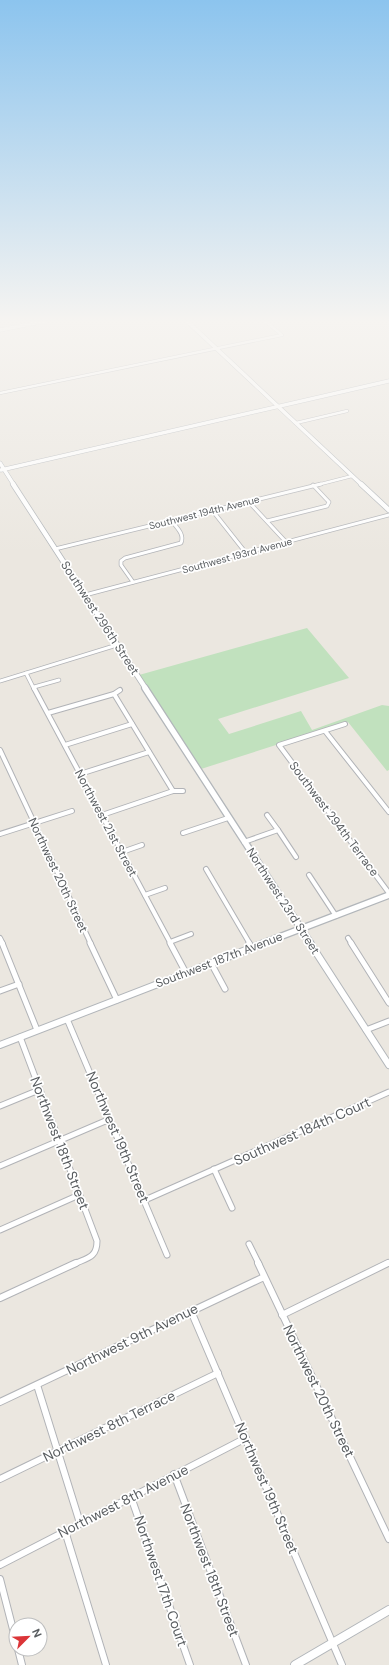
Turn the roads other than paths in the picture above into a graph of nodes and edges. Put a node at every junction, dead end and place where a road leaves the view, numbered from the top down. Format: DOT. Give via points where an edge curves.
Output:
graph roads {
  1 [pos="271,399"];
  2 [pos="311,399"];
  3 [pos="279,406"];
  4 [pos="348,411"];
  5 [pos="296,422"];
  6 [pos="0,463"];
  7 [pos="2,469"];
  8 [pos="352,476"];
  9 [pos="313,485"];
  10 [pos="248,501"];
  11 [pos="212,510"];
  12 [pos="389,510"];
  13 [pos="389,515"];
  14 [pos="171,520"];
  15 [pos="267,521"];
  16 [pos="286,542"];
  17 [pos="55,549"];
  18 [pos="246,553"];
  19 [pos="133,582"];
  20 [pos="85,595"];
  21 [pos="117,645"];
  22 [pos="26,673"];
  23 [pos="59,680"];
  24 [pos="0,681"];
  25 [pos="34,687"];
  26 [pos="120,690"];
  27 [pos="114,694"];
  28 [pos="48,714"];
  29 [pos="132,724"];
  30 [pos="345,724"];
  31 [pos="325,731"];
  32 [pos="65,745"];
  33 [pos="0,750"];
  34 [pos="149,752"];
  35 [pos="199,772"];
  36 [pos="80,774"];
  37 [pos="173,791"];
  38 [pos="183,791"];
  39 [pos="72,811"];
  40 [pos="389,812"];
  41 [pos="102,815"];
  42 [pos="267,815"];
  43 [pos="228,818"];
  44 [pos="33,823"];
  45 [pos="278,830"];
  46 [pos="183,833"];
  47 [pos="0,834"];
  48 [pos="244,842"];
  49 [pos="142,845"];
  50 [pos="122,852"];
  51 [pos="296,858"];
  52 [pos="206,869"];
  53 [pos="309,875"];
  54 [pos="165,888"];
  55 [pos="389,894"];
  56 [pos="145,895"];
  57 [pos="336,916"];
  58 [pos="301,929"];
  59 [pos="191,934"];
  60 [pos="0,938"];
  61 [pos="348,938"];
  62 [pos="170,942"];
  63 [pos="252,948"];
  64 [pos="211,964"];
  65 [pos="186,973"];
  66 [pos="19,984"];
  67 [pos="225,989"];
  68 [pos="0,991"];
  69 [pos="117,1000"];
  70 [pos="389,1002"];
  71 [pos="67,1019"];
  72 [pos="389,1022"];
  73 [pos="37,1030"];
  74 [pos="366,1030"];
  75 [pos="20,1037"];
  76 [pos="0,1045"];
  77 [pos="389,1065"];
  78 [pos="39,1090"];
  79 [pos="389,1092"];
  80 [pos="0,1106"];
  81 [pos="110,1119"];
  82 [pos="59,1141"];
  83 [pos="0,1166"];
  84 [pos="214,1169"];
  85 [pos="79,1195"];
  86 [pos="145,1200"];
  87 [pos="232,1208"];
  88 [pos="0,1230"];
  89 [pos="249,1244"];
  90 [pos="167,1256"];
  91 [pos="389,1263"];
  92 [pos="264,1277"];
  93 [pos="0,1298"];
  94 [pos="191,1311"];
  95 [pos="282,1315"];
  96 [pos="218,1373"];
  97 [pos="37,1385"];
  98 [pos="0,1402"];
  99 [pos="246,1438"];
  100 [pos="57,1451"];
  101 [pos="174,1474"];
  102 [pos="0,1479"];
  103 [pos="131,1497"];
  104 [pos="80,1523"];
  105 [pos="65,1531"];
  106 [pos="389,1539"];
  107 [pos="0,1565"];
  108 [pos="0,1579"];
  109 [pos="389,1610"];
  110 [pos="10,1617"];
  111 [pos="332,1643"];
  112 [pos="106,1665"];
  113 [pos="190,1665"];
  114 [pos="246,1665"];
  115 [pos="295,1665"];
  116 [pos="342,1665"];
  1 -- 3 [label="street"];
  2 -- 3 [label="street"];
  3 -- 5 [label="street"];
  3 -- 7 [label="street"];
  4 -- 5 [label="street"];
  5 -- 8 [label="street"];
  6 -- 7 [label="street, Southwest 296th Street"];
  7 -- 17 [label="street, Southwest 296th Street"];
  8 -- 9 [label="street, Southwest 194th Avenue"];
  8 -- 12 [label="street"];
  9 -- 10 [label="street, Southwest 194th Avenue"];
  9 -- 15 [label="street" via="328,502 327,506"];
  10 -- 11 [label="street, Southwest 194th Avenue"];
  10 -- 15 [label="street"];
  11 -- 14 [label="street, Southwest 194th Avenue"];
  11 -- 18 [label="street"];
  13 -- 16 [label="street, Southwest 193rd Avenue"];
  14 -- 17 [label="street, Southwest 194th Avenue"];
  14 -- 19 [label="street" via="182,534 181,543 120,561"];
  15 -- 16 [label="street"];
  16 -- 18 [label="street, Southwest 193rd Avenue"];
  17 -- 20 [label="street, Southwest 296th Street"];
  18 -- 19 [label="street, Southwest 193rd Avenue"];
  19 -- 20 [label="street, Southwest 193rd Avenue"];
  20 -- 21 [label="street, Southwest 296th Street"];
  21 -- 22 [label="street"];
  21 -- 35 [label="street, Southwest 296th Street"];
  22 -- 24 [label="street"];
  22 -- 25 [label="street, Northwest 21st Street"];
  23 -- 25 [label="street"];
  25 -- 28 [label="street, Northwest 21st Street"];
  26 -- 27 [label="street"];
  27 -- 28 [label="street"];
  27 -- 29 [label="street"];
  28 -- 32 [label="street, Northwest 21st Street"];
  29 -- 32 [label="street"];
  29 -- 34 [label="street"];
  30 -- 31 [label="street"];
  31 -- 40 [label="street"];
  31 -- 55 [label="street, Southwest 294th Terrace" via="279,745"];
  32 -- 36 [label="street, Northwest 21st Street"];
  33 -- 44 [label="street, Northwest 20th Street"];
  34 -- 36 [label="street"];
  34 -- 37 [label="street"];
  35 -- 43 [label="street, Northwest 23rd Street"];
  36 -- 41 [label="street, Northwest 21st Street"];
  37 -- 38 [label="street"];
  37 -- 41 [label="street"];
  39 -- 44 [label="street"];
  41 -- 50 [label="street, Northwest 21st Street"];
  42 -- 45 [label="street"];
  43 -- 46 [label="street"];
  43 -- 48 [label="street, Northwest 23rd Street"];
  44 -- 47 [label="street"];
  44 -- 69 [label="street, Northwest 20th Street"];
  45 -- 48 [label="street"];
  45 -- 51 [label="street"];
  48 -- 58 [label="street, Northwest 23rd Street"];
  49 -- 50 [label="street"];
  50 -- 56 [label="street, Northwest 21st Street"];
  52 -- 63 [label="street"];
  53 -- 57 [label="street"];
  54 -- 56 [label="street"];
  55 -- 57 [label="street, Southwest 187th Avenue"];
  56 -- 62 [label="street, Northwest 21st Street"];
  57 -- 58 [label="street, Southwest 187th Avenue"];
  58 -- 63 [label="street, Southwest 187th Avenue"];
  58 -- 74 [label="street, Northwest 23rd Street"];
  59 -- 62 [label="street"];
  60 -- 66 [label="street"];
  61 -- 70 [label="street"];
  62 -- 65 [label="street, Northwest 21st Street"];
  63 -- 64 [label="street, Southwest 187th Avenue"];
  64 -- 65 [label="street, Southwest 187th Avenue"];
  64 -- 67 [label="street"];
  65 -- 69 [label="street, Southwest 187th Avenue"];
  66 -- 68 [label="street"];
  66 -- 73 [label="street"];
  69 -- 71 [label="street, Southwest 187th Avenue"];
  71 -- 73 [label="street, Southwest 187th Avenue"];
  71 -- 81 [label="street, Northwest 19th Street"];
  72 -- 74 [label="street"];
  73 -- 75 [label="street, Southwest 187th Avenue"];
  74 -- 77 [label="street"];
  75 -- 76 [label="street, Southwest 187th Avenue"];
  75 -- 78 [label="street, Northwest 18th Street"];
  78 -- 80 [label="street"];
  78 -- 82 [label="street, Northwest 18th Street"];
  79 -- 84 [label="street, Southwest 184th Court"];
  81 -- 82 [label="street"];
  81 -- 86 [label="street, Northwest 19th Street"];
  82 -- 83 [label="street"];
  82 -- 85 [label="street, Northwest 18th Street"];
  84 -- 86 [label="street, Southwest 184th Court"];
  84 -- 87 [label="street"];
  85 -- 88 [label="street"];
  85 -- 93 [label="street, Northwest 18th Street" via="97,1241 97,1250 92,1256"];
  86 -- 90 [label="street, Northwest 19th Street"];
  89 -- 92 [label="street, Northwest 20th Street"];
  91 -- 95 [label="street"];
  92 -- 94 [label="street, Northwest 9th Avenue"];
  92 -- 95 [label="street, Northwest 20th Street"];
  94 -- 96 [label="street, Northwest 19th Street"];
  94 -- 97 [label="street, Northwest 9th Avenue"];
  95 -- 106 [label="street, Northwest 20th Street"];
  96 -- 99 [label="street, Northwest 19th Street"];
  96 -- 100 [label="street, Northwest 8th Terrace"];
  97 -- 98 [label="street, Northwest 9th Avenue"];
  97 -- 100 [label="street"];
  99 -- 101 [label="street, Northwest 8th Avenue"];
  99 -- 111 [label="street, Northwest 19th Street"];
  100 -- 102 [label="street, Northwest 8th Terrace"];
  100 -- 104 [label="street"];
  101 -- 103 [label="street, Northwest 8th Avenue"];
  101 -- 114 [label="street, Northwest 18th Street"];
  103 -- 104 [label="street, Northwest 8th Avenue"];
  103 -- 113 [label="street, Northwest 17th Court"];
  104 -- 105 [label="street, Northwest 8th Avenue"];
  105 -- 107 [label="street, Northwest 8th Avenue"];
  105 -- 112 [label="street"];
  108 -- 110 [label="street"];
  109 -- 111 [label="street"];
  111 -- 115 [label="street"];
  111 -- 116 [label="street, Northwest 19th Street"];
}
